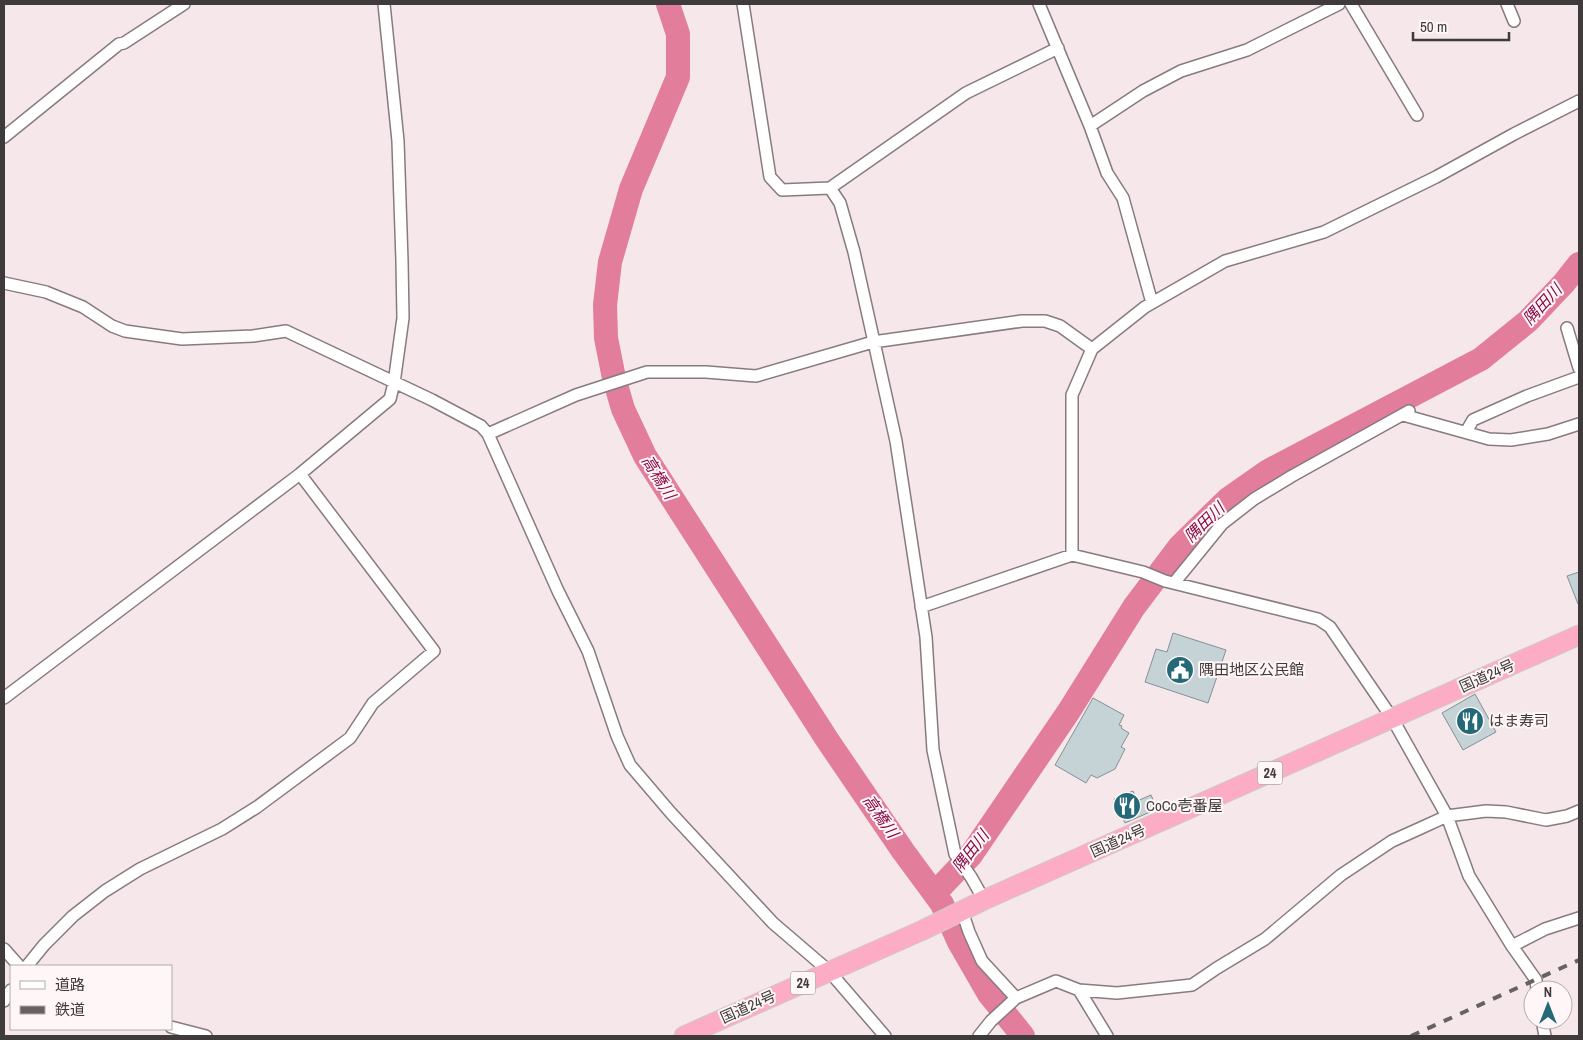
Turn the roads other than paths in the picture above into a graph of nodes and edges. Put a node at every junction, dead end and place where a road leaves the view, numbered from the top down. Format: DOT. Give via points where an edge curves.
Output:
graph roads {
  1 [pos="184,4"];
  2 [pos="384,4"];
  3 [pos="743,4"];
  4 [pos="1039,4"];
  5 [pos="1339,4"];
  6 [pos="1351,4"];
  7 [pos="1507,4"];
  8 [pos="1514,21"];
  9 [pos="1058,48"];
  10 [pos="1579,101"];
  11 [pos="1417,115"];
  12 [pos="1090,126"];
  13 [pos="4,137"];
  14 [pos="830,188"];
  15 [pos="4,283"];
  16 [pos="1152,302"];
  17 [pos="1567,328"];
  18 [pos="873,342"];
  19 [pos="1092,349"];
  20 [pos="1579,368"];
  21 [pos="1579,377"];
  22 [pos="394,383"];
  23 [pos="1579,424"];
  24 [pos="1466,432"];
  25 [pos="488,434"];
  26 [pos="300,474"];
  27 [pos="1072,555"];
  28 [pos="1169,582"];
  29 [pos="921,606"];
  30 [pos="1579,635"];
  31 [pos="4,698"];
  32 [pos="1392,718"];
  33 [pos="1579,811"];
  34 [pos="1447,816"];
  35 [pos="984,900"];
  36 [pos="962,911"];
  37 [pos="1579,918"];
  38 [pos="1512,946"];
  39 [pos="4,949"];
  40 [pos="18,965"];
  41 [pos="28,965"];
  42 [pos="829,971"];
  43 [pos="1536,980"];
  44 [pos="1079,990"];
  45 [pos="1016,998"];
  46 [pos="172,1027"];
  47 [pos="206,1036"];
  48 [pos="684,1036"];
  49 [pos="885,1036"];
  50 [pos="979,1036"];
  51 [pos="1107,1036"];
  1 -- 13 [label="street" via="119,44"];
  2 -- 22 [label="street" via="398,142 402,261 403,318"];
  3 -- 14 [label="street" via="770,177 782,190"];
  4 -- 9 [label="street"];
  5 -- 12 [label="street" via="1247,50 1181,71 1143,91"];
  6 -- 11 [label="street"];
  7 -- 8 [label="street"];
  9 -- 12 [label="street"];
  9 -- 14 [label="street" via="966,93"];
  10 -- 16 [label="street" via="1324,232 1225,261"];
  12 -- 16 [label="street" via="1107,173 1123,198"];
  14 -- 18 [label="street" via="840,203 854,252"];
  15 -- 22 [label="street" via="46,292 83,307 125,331 182,338 253,336 286,331"];
  16 -- 19 [label="street"];
  17 -- 20 [label="street"];
  18 -- 19 [label="street" via="1022,321 1045,321 1060,326"];
  18 -- 25 [label="street" via="756,376 647,372 576,395"];
  18 -- 29 [label="street" via="896,441"];
  19 -- 27 [label="street" via="1072,395"];
  21 -- 24 [label="street" via="1473,420"];
  22 -- 25 [label="street" via="481,426"];
  22 -- 26 [label="street" via="390,399"];
  23 -- 24 [label="street" via="1548,434 1511,440 1489,439"];
  24 -- 28 [label="street" via="1406,413 1254,499 1222,524"];
  25 -- 42 [label="street" via="588,651 630,765 773,923"];
  26 -- 31 [label="street"];
  26 -- 41 [label="street" via="434,651 373,703 350,738 243,816 140,869 105,891 72,916"];
  27 -- 28 [label="street" via="1143,572"];
  27 -- 29 [label="street"];
  28 -- 32 [label="street" via="1318,619 1330,627"];
  29 -- 35 [label="street" via="933,750 955,854"];
  30 -- 32 [label="highway, 国道24号 / 24"];
  32 -- 34 [label="street"];
  32 -- 35 [label="highway, 国道24号 / 24"];
  33 -- 34 [label="street" via="1546,820 1506,812"];
  34 -- 38 [label="street" via="1469,876"];
  34 -- 44 [label="street" via="1392,841 1341,875 1266,939 1192,985 1118,993"];
  35 -- 36 [label="highway, 国道24号 / 24"];
  36 -- 42 [label="highway, 国道24号 / 24"];
  36 -- 45 [label="street" via="982,961"];
  37 -- 38 [label="street" via="1545,929"];
  38 -- 43 [label="street"];
  39 -- 40 [label="street"];
  42 -- 48 [label="highway, 国道24号 / 24"];
  42 -- 49 [label="street"];
  44 -- 45 [label="street" via="1056,982"];
  44 -- 51 [label="street"];
  45 -- 50 [label="street"];
  46 -- 47 [label="street"];
}
